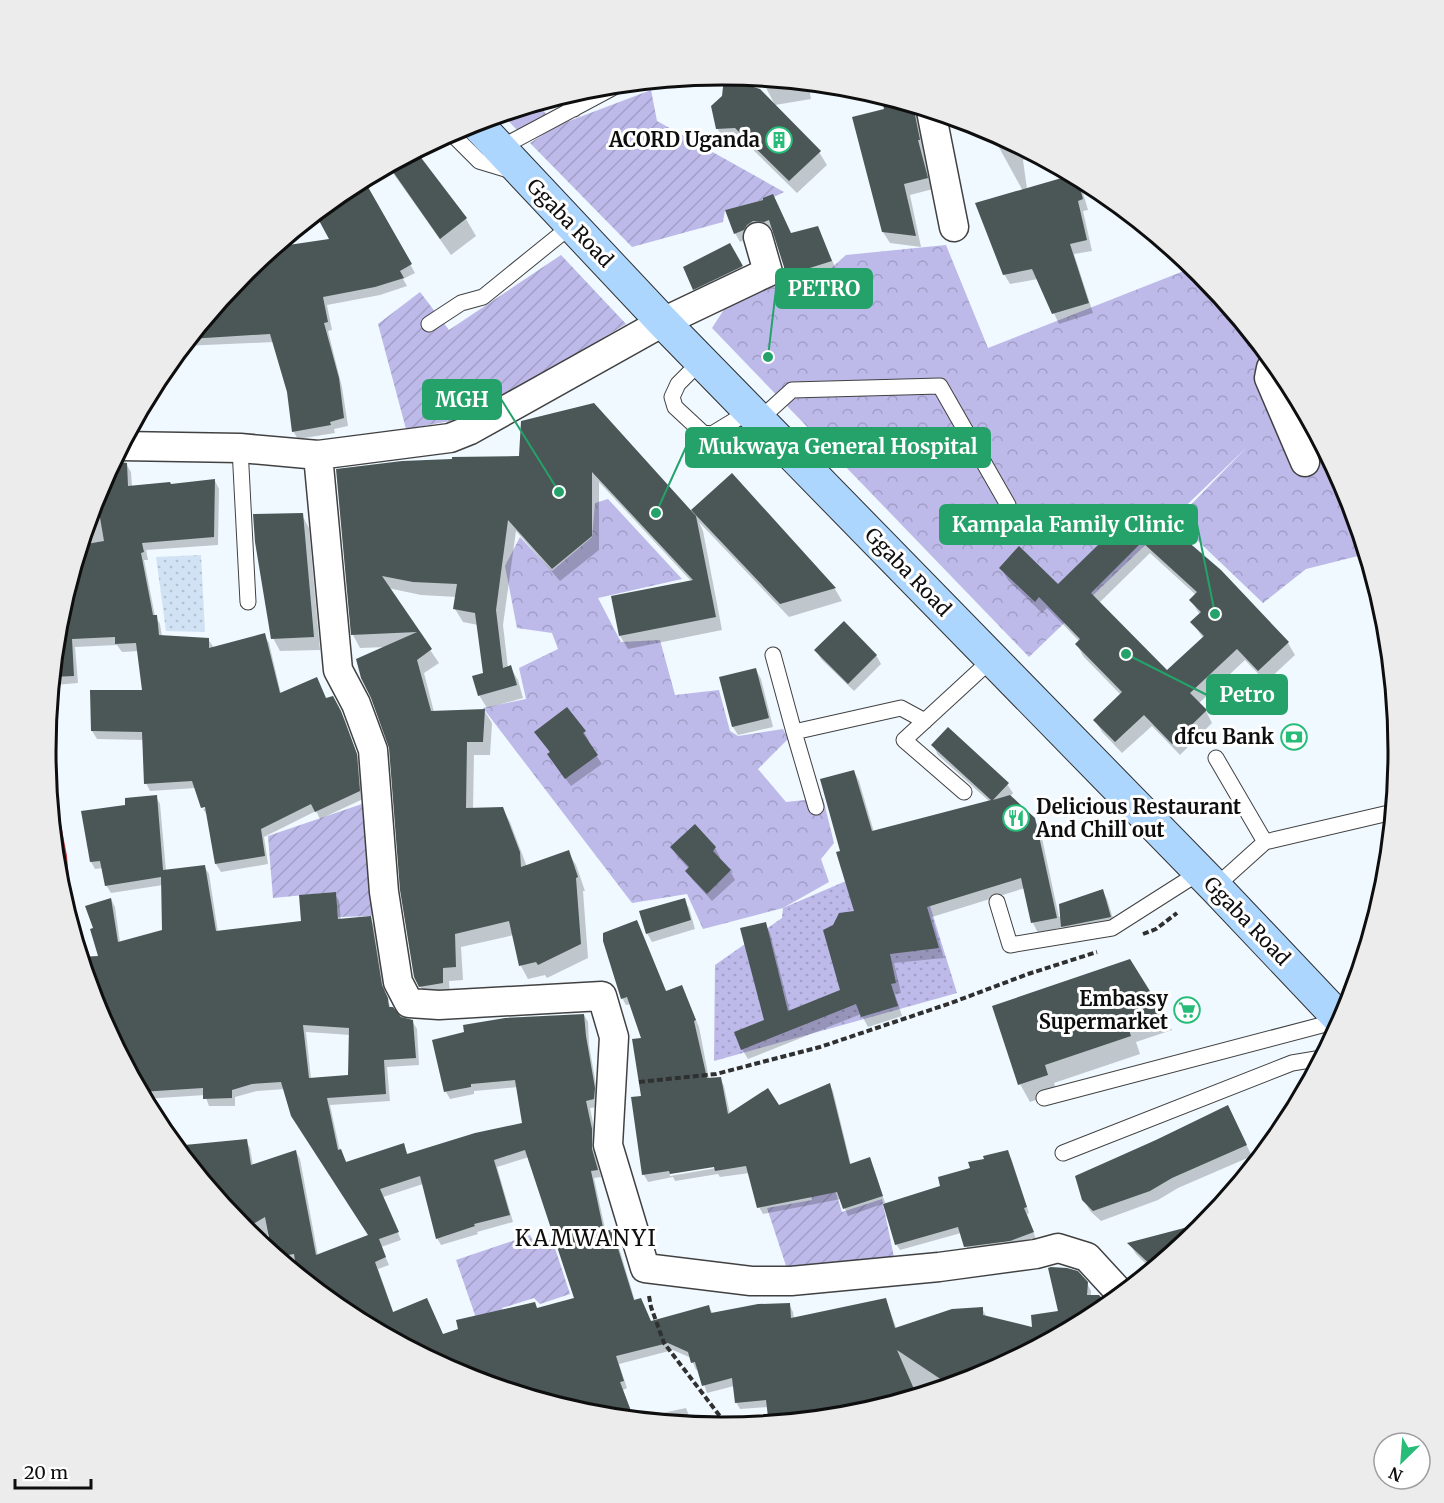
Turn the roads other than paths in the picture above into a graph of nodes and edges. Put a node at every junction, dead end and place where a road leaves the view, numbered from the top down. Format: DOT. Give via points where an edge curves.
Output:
graph roads {
  1 [pos="595,97"];
  2 [pos="570,103"];
  3 [pos="574,109"];
  4 [pos="933,119"];
  5 [pos="483,130"];
  6 [pos="458,140"];
  7 [pos="500,148"];
  8 [pos="524,175"];
  9 [pos="572,225"];
  10 [pos="954,226"];
  11 [pos="758,237"];
  12 [pos="663,322"];
  13 [pos="429,324"];
  14 [pos="702,360"];
  15 [pos="1270,372"];
  16 [pos="754,416"];
  17 [pos="130,446"];
  18 [pos="240,448"];
  19 [pos="318,455"];
  20 [pos="1305,462"];
  21 [pos="1008,505"];
  22 [pos="248,602"];
  23 [pos="773,655"];
  24 [pos="992,659"];
  25 [pos="925,721"];
  26 [pos="794,732"];
  27 [pos="1216,758"];
  28 [pos="964,792"];
  29 [pos="816,807"];
  30 [pos="1385,815"];
  31 [pos="1265,842"];
  32 [pos="1207,879"];
  33 [pos="997,902"];
  34 [pos="1335,1014"];
  35 [pos="1331,1023"];
  36 [pos="1313,1060"];
  37 [pos="1044,1098"];
  38 [pos="1064,1153"];
  39 [pos="1116,1289"];
  1 -- 3 [label="lane"];
  2 -- 3 [label="lane"];
  3 -- 7 [label="lane"];
  4 -- 10 [label="street"];
  5 -- 7 [label="main road, Ggaba Road"];
  6 -- 8 [label="lane" via="479,162"];
  7 -- 8 [label="main road, Ggaba Road"];
  8 -- 9 [label="main road, Ggaba Road"];
  9 -- 12 [label="main road, Ggaba Road"];
  9 -- 13 [label="lane" via="483,297 461,303"];
  11 -- 12 [label="street" via="768,272"];
  12 -- 14 [label="main road, Ggaba Road"];
  12 -- 19 [label="street" via="450,438"];
  14 -- 16 [label="main road, Ggaba Road"];
  14 -- 16 [label="lane" via="678,384 672,397 675,407 707,435"];
  15 -- 20 [label="street"];
  16 -- 21 [label="lane" via="792,390 940,386"];
  16 -- 24 [label="main road, Ggaba Road"];
  17 -- 18 [label="street"];
  18 -- 19 [label="street"];
  18 -- 22 [label="lane"];
  19 -- 39 [label="street" via="338,670 374,750 384,892 398,982 409,1003 439,1005 602,996 614,1037 608,1145 645,1268 752,1281 791,1281 939,1268 1058,1248 1087,1257"];
  23 -- 26 [label="lane"];
  24 -- 25 [label="lane"];
  24 -- 32 [label="main road, Ggaba Road"];
  25 -- 26 [label="lane" via="901,708"];
  25 -- 28 [label="lane" via="904,740"];
  26 -- 29 [label="lane"];
  27 -- 31 [label="lane"];
  30 -- 31 [label="lane"];
  31 -- 32 [label="lane"];
  32 -- 33 [label="lane" via="1112,928 1010,945"];
  32 -- 34 [label="main road, Ggaba Road"];
  35 -- 37 [label="lane"];
  36 -- 38 [label="lane" via="1292,1063"];
}
